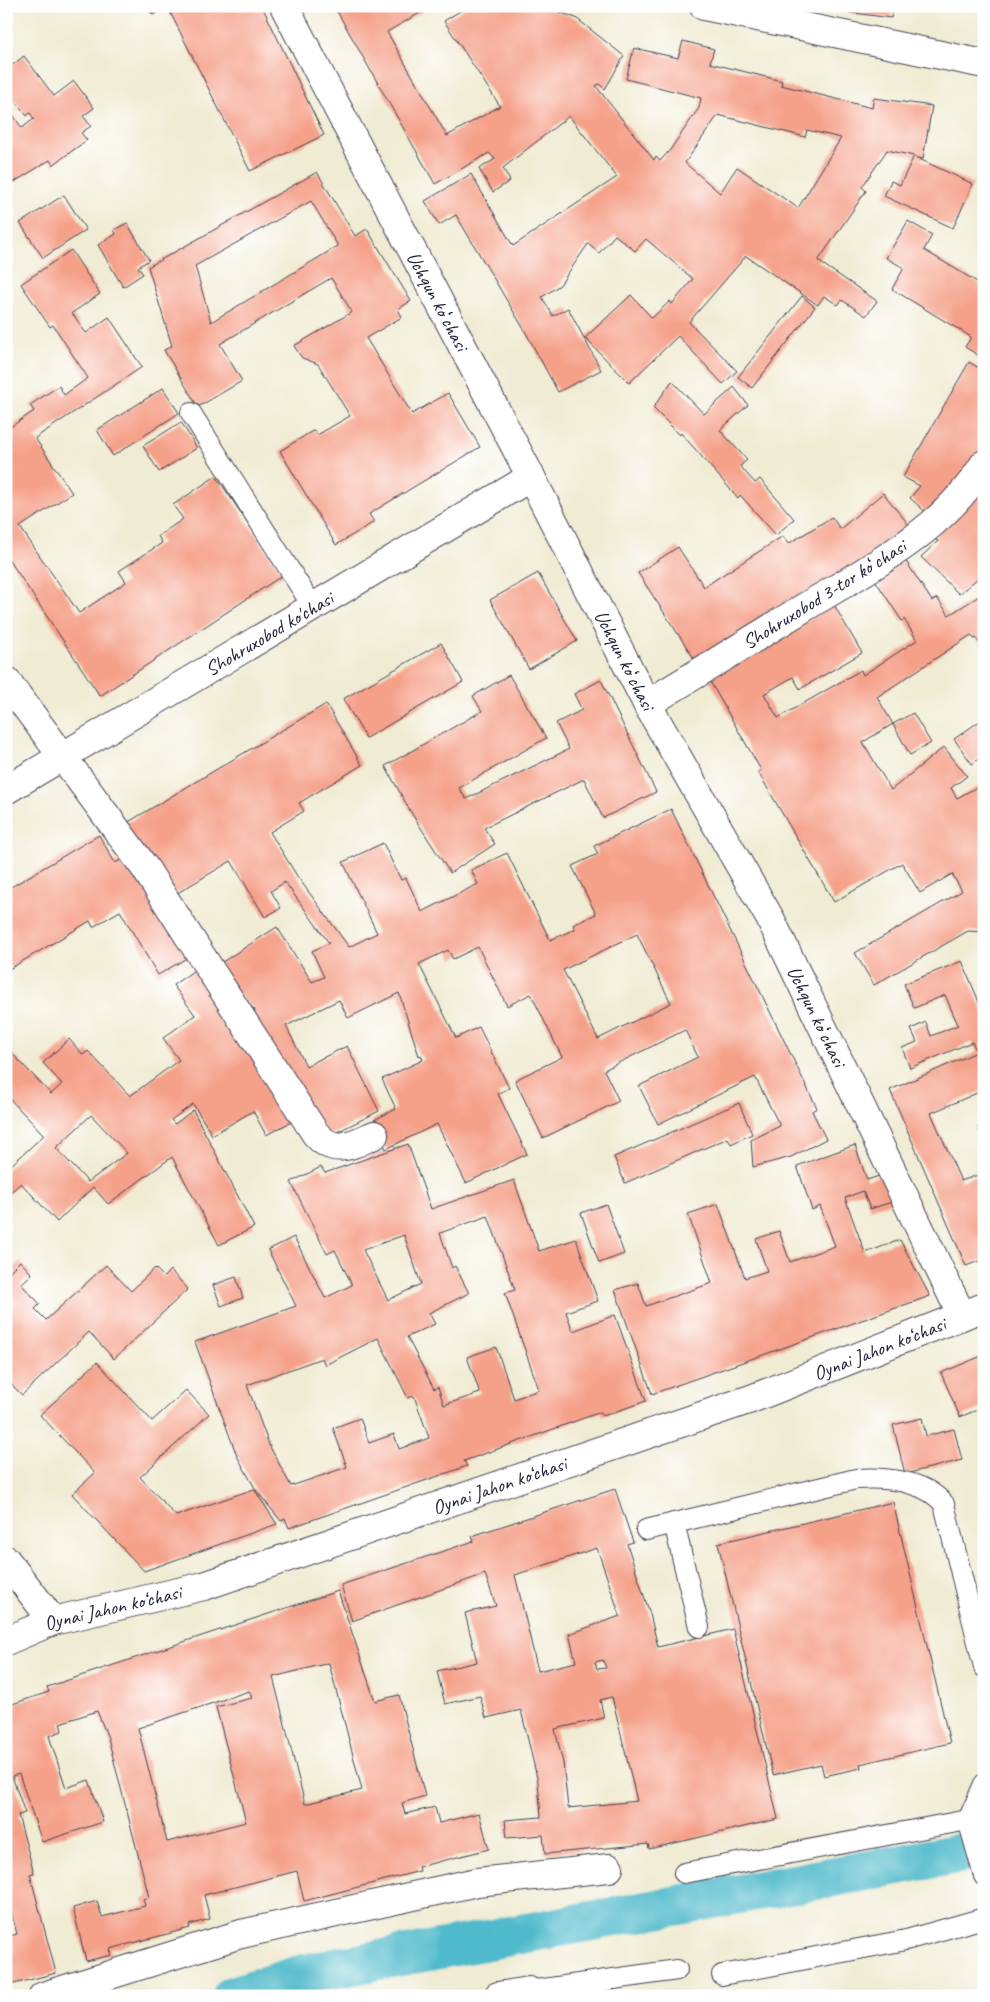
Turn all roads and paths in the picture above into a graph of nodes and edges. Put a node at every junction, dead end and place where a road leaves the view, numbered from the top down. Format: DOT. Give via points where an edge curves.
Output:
graph roads {
  1 [pos="284,6"];
  2 [pos="704,6"];
  3 [pos="984,64"];
  4 [pos="191,412"];
  5 [pos="984,464"];
  6 [pos="531,477"];
  7 [pos="313,607"];
  8 [pos="6,680"];
  9 [pos="647,704"];
  10 [pos="61,757"];
  11 [pos="6,790"];
  12 [pos="374,1135"];
  13 [pos="973,1311"];
  14 [pos="674,1523"];
  15 [pos="646,1530"];
  16 [pos="6,1560"];
  17 [pos="53,1621"];
  18 [pos="699,1627"];
  19 [pos="6,1641"];
  20 [pos="984,1667"];
  21 [pos="984,1784"];
  22 [pos="970,1826"];
  23 [pos="609,1868"];
  24 [pos="684,1873"];
  25 [pos="984,1876"];
  26 [pos="984,1918"];
  27 [pos="676,1970"];
  28 [pos="722,1975"];
  29 [pos="529,1991"];
  30 [pos="43,1996"];
  31 [pos="498,1996"];
  1 -- 6 [label="street, Uchqun koʻchasi"];
  2 -- 3 [label="street"];
  4 -- 7 [label="lane"];
  5 -- 9 [label="street, Shohruxobod 3-tor koʻchasi" via="931,525 892,555"];
  6 -- 7 [label="street, Shohruxobod ko'chasi"];
  6 -- 9 [label="street, Uchqun koʻchasi"];
  7 -- 10 [label="street, Shohruxobod ko'chasi"];
  8 -- 10 [label="street"];
  9 -- 13 [label="street, Uchqun koʻchasi" via="771,920"];
  10 -- 11 [label="street, Shohruxobod ko'chasi"];
  10 -- 12 [label="street" via="145,868 324,1144 337,1147 352,1145"];
  13 -- 17 [label="street, Oynai Jahon ko‘chasi" via="750,1399 213,1582"];
  14 -- 15 [label="lane"];
  14 -- 18 [label="lane"];
  14 -- 20 [label="lane" via="856,1479 880,1478 902,1482 935,1494 944,1504 947,1514"];
  16 -- 17 [label="street"];
  17 -- 19 [label="street, Oynai Jahon ko‘chasi"];
  21 -- 22 [label="lane"];
  22 -- 24 [label="lane"];
  22 -- 25 [label="lane"];
  23 -- 30 [label="street" via="477,1882 240,1934"];
  26 -- 28 [label="lane" via="906,1940"];
  27 -- 29 [label="lane"];
  29 -- 31 [label="street"];
}
